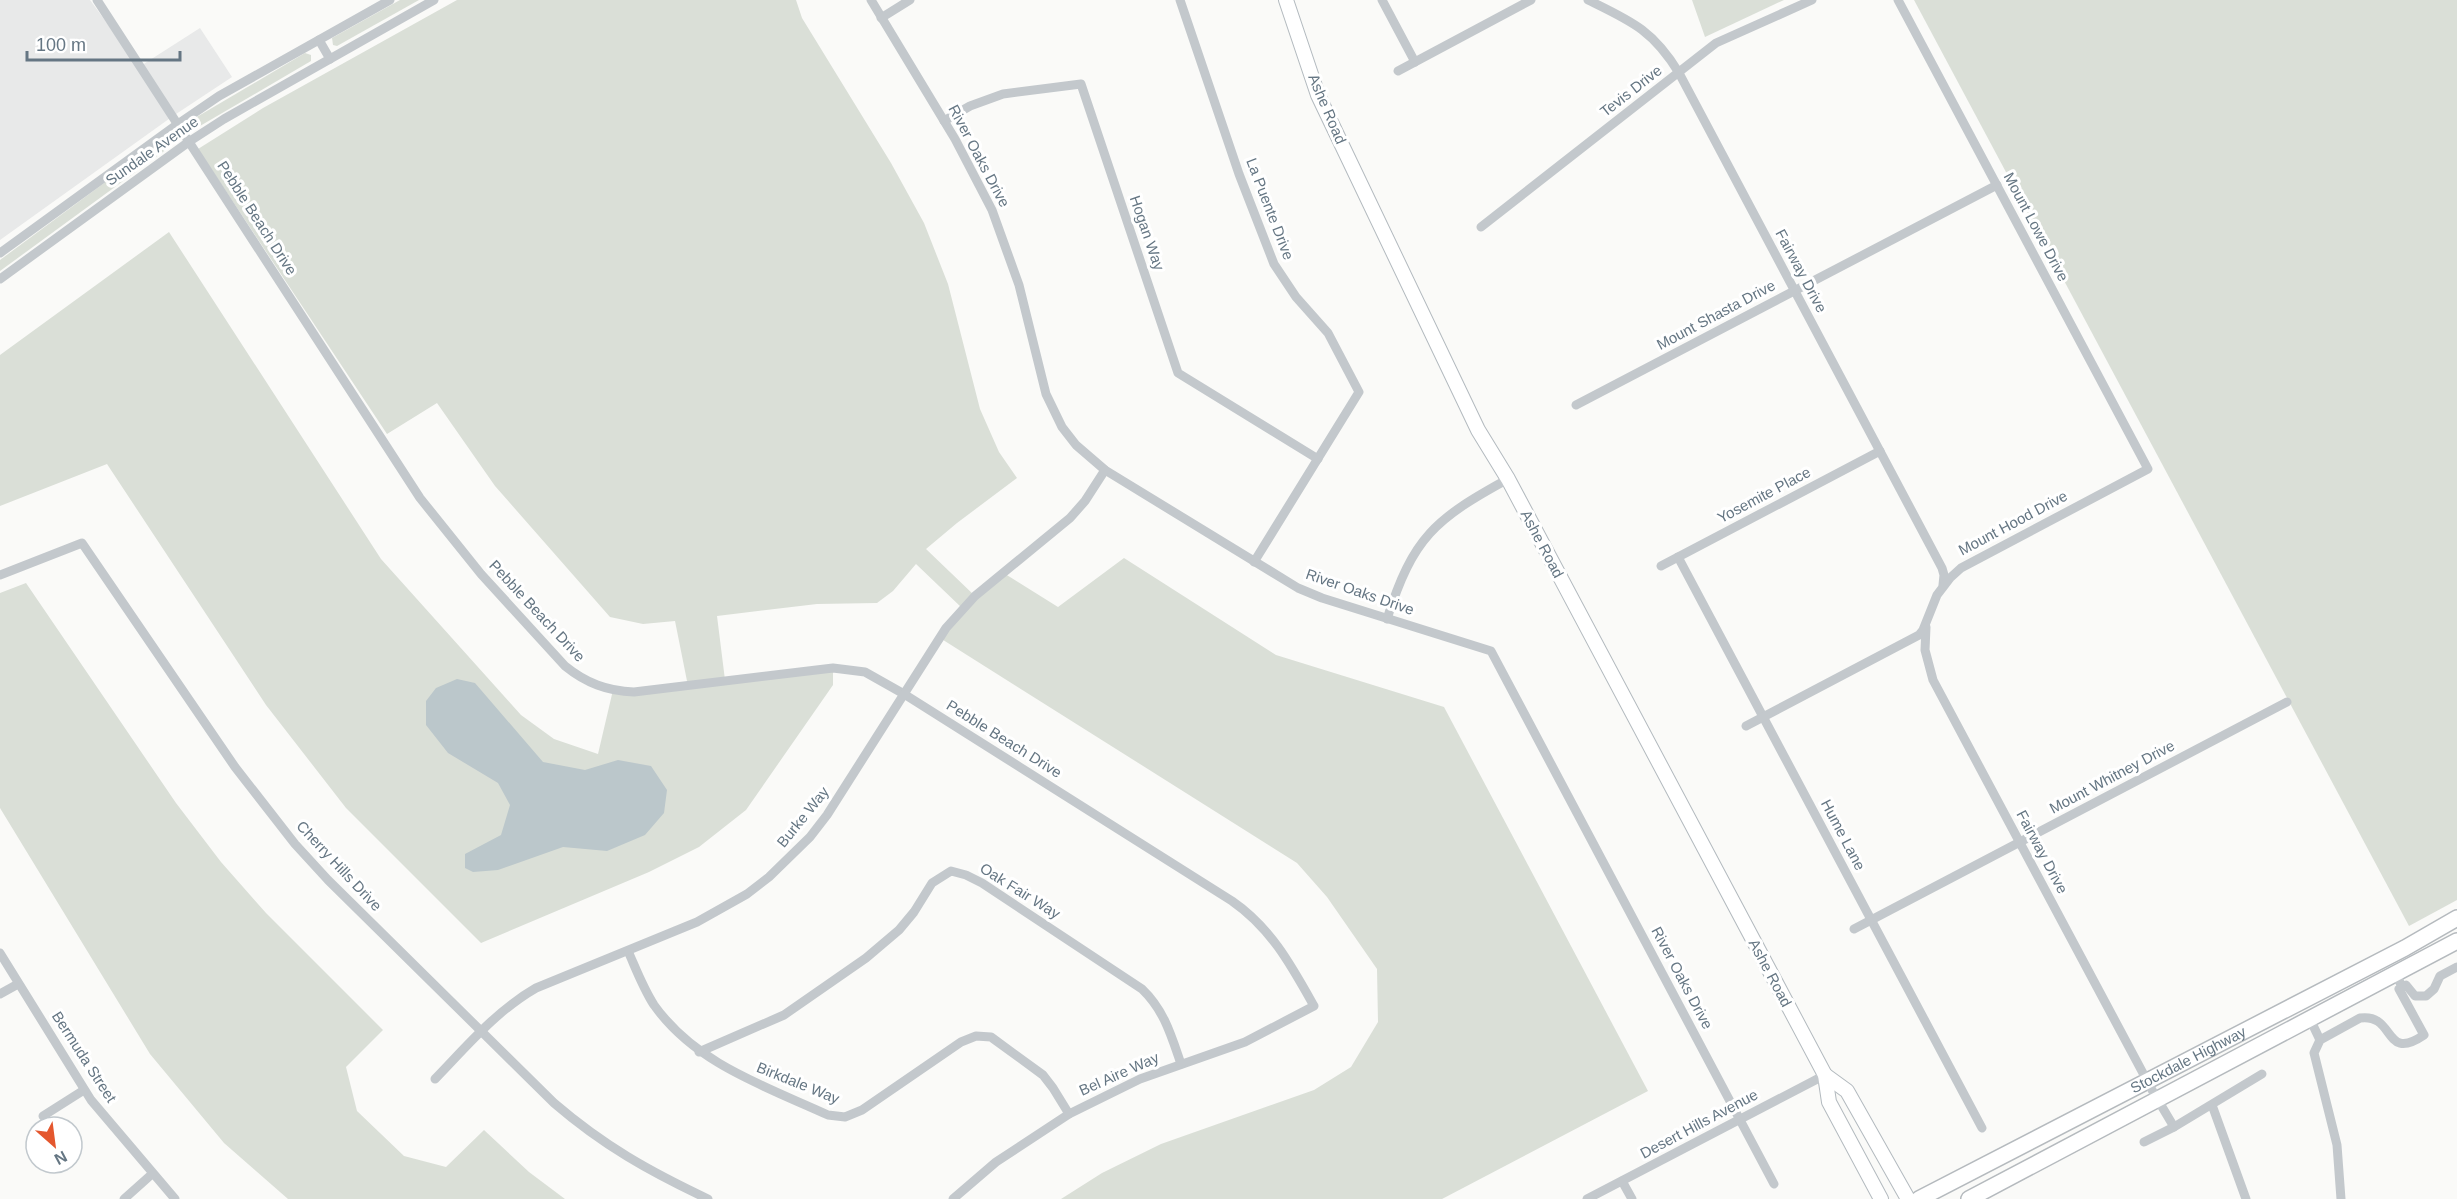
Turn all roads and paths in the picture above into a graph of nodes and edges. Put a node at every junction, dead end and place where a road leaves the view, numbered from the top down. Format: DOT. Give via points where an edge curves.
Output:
graph roads {
  1 [pos="97,0"];
  2 [pos="390,0"];
  3 [pos="434,0"];
  4 [pos="871,0"];
  5 [pos="910,0"];
  6 [pos="1180,0"];
  7 [pos="1286,0"];
  8 [pos="1382,0"];
  9 [pos="1531,0"];
  10 [pos="1588,0"];
  11 [pos="1614,0"];
  12 [pos="1812,0"];
  13 [pos="1898,0"];
  14 [pos="1610,10"];
  15 [pos="881,18"];
  16 [pos="320,40"];
  17 [pos="330,59"];
  18 [pos="1415,62"];
  19 [pos="1398,71"];
  20 [pos="1679,73"];
  21 [pos="944,121"];
  22 [pos="178,124"];
  23 [pos="190,141"];
  24 [pos="1997,185"];
  25 [pos="1481,227"];
  26 [pos="0,253"];
  27 [pos="0,279"];
  28 [pos="1795,291"];
  29 [pos="1576,405"];
  30 [pos="1880,451"];
  31 [pos="1318,459"];
  32 [pos="2148,469"];
  33 [pos="1105,470"];
  34 [pos="1508,479"];
  35 [pos="1678,557"];
  36 [pos="1254,562"];
  37 [pos="1661,566"];
  38 [pos="0,575"];
  39 [pos="1941,590"];
  40 [pos="1387,619"];
  41 [pos="1927,621"];
  42 [pos="904,694"];
  43 [pos="2287,702"];
  44 [pos="1763,717"];
  45 [pos="1746,726"];
  46 [pos="2019,842"];
  47 [pos="2457,918"];
  48 [pos="1871,920"];
  49 [pos="1854,929"];
  50 [pos="2457,941"];
  51 [pos="628,951"];
  52 [pos="0,953"];
  53 [pos="2457,967"];
  54 [pos="2399,980"];
  55 [pos="18,984"];
  56 [pos="0,993"];
  57 [pos="1314,1006"];
  58 [pos="2310,1019"];
  59 [pos="481,1032"];
  60 [pos="2320,1040"];
  61 [pos="699,1052"];
  62 [pos="1181,1064"];
  63 [pos="2262,1074"];
  64 [pos="1825,1076"];
  65 [pos="435,1079"];
  66 [pos="84,1090"];
  67 [pos="2152,1090"];
  68 [pos="2212,1104"];
  69 [pos="1069,1114"];
  70 [pos="46,1115"];
  71 [pos="1740,1119"];
  72 [pos="2174,1127"];
  73 [pos="1982,1128"];
  74 [pos="2144,1142"];
  75 [pos="152,1174"];
  76 [pos="1622,1181"];
  77 [pos="1774,1184"];
  78 [pos="124,1199"];
  79 [pos="175,1199"];
  80 [pos="708,1199"];
  81 [pos="953,1199"];
  82 [pos="1587,1199"];
  83 [pos="1632,1199"];
  84 [pos="1881,1199"];
  85 [pos="1908,1199"];
  86 [pos="1919,1199"];
  87 [pos="1969,1199"];
  88 [pos="2246,1199"];
  89 [pos="2341,1199"];
  1 -- 22 [label="street, Pebble Beach Drive"];
  2 -- 16 [label="street, Sundale Avenue"];
  3 -- 17 [label="street, Sundale Avenue"];
  4 -- 15 [label="street, River Oaks Drive"];
  5 -- 15 [label="street"];
  6 -- 31 [label="street, La Puente Drive" via="1274,264 1296,297 1328,333 1359,392"];
  7 -- 34 [label="street, Ashe Road" via="1318,95 1478,430"];
  8 -- 18 [label="street"];
  9 -- 18 [label="street"];
  10 -- 14 [label="street, Fairway Drive"];
  11 -- 14 [label="street"];
  12 -- 20 [label="street, Tevis Drive" via="1716,43"];
  13 -- 24 [label="street, Mount Lowe Drive"];
  14 -- 20 [label="street, Fairway Drive" via="1646,32"];
  15 -- 21 [label="street, River Oaks Drive"];
  16 -- 17 [label="street"];
  16 -- 22 [label="street, Sundale Avenue"];
  17 -- 23 [label="street, Sundale Avenue"];
  18 -- 19 [label="street"];
  20 -- 25 [label="street, Tevis Drive"];
  20 -- 28 [label="street, Fairway Drive"];
  21 -- 31 [label="street, Hogan Way" via="986,98 1081,84 1179,373"];
  21 -- 33 [label="street, River Oaks Drive" via="975,174 1006,247 1052,410 1076,445"];
  22 -- 23 [label="street, Pebble Beach Drive"];
  22 -- 26 [label="street, Sundale Avenue"];
  23 -- 27 [label="street, Sundale Avenue"];
  23 -- 42 [label="street, Pebble Beach Drive" via="420,498 482,574 576,675 604,688 634,692 849,668 879,678"];
  24 -- 28 [label="street, Mount Shasta Drive"];
  24 -- 32 [label="street, Mount Lowe Drive"];
  28 -- 29 [label="street, Mount Shasta Drive"];
  28 -- 30 [label="street, Fairway Drive"];
  30 -- 35 [label="street, Yosemite Place"];
  30 -- 39 [label="street, Fairway Drive" via="1942,568"];
  31 -- 36 [label="street, La Puente Drive"];
  32 -- 39 [label="street, Mount Hood Drive" via="1974,560"];
  33 -- 36 [label="street, River Oaks Drive"];
  33 -- 42 [label="street, Burke Way" via="1071,518 962,608"];
  34 -- 40 [label="street" via="1462,505 1430,532 1406,566"];
  34 -- 64 [label="street, Ashe Road"];
  35 -- 37 [label="street, Yosemite Place"];
  35 -- 44 [label="street, Hume Lane"];
  36 -- 40 [label="street, River Oaks Drive" via="1298,588"];
  38 -- 59 [label="street, Cherry Hills Drive" via="82,543 264,807 328,880"];
  39 -- 41 [label="street, Mount Hood Drive"];
  40 -- 71 [label="street, River Oaks Drive" via="1491,651"];
  41 -- 44 [label="street, Mount Hood Drive" via="1919,635"];
  41 -- 46 [label="street, Fairway Drive" via="1925,650 1933,680"];
  42 -- 51 [label="street, Burke Way" via="827,814 790,858 723,909"];
  42 -- 57 [label="street, Pebble Beach Drive" via="1242,908 1273,937"];
  43 -- 46 [label="street, Mount Whitney Drive"];
  44 -- 45 [label="street, Mount Hood Drive"];
  44 -- 48 [label="street, Hume Lane"];
  46 -- 48 [label="street, Mount Whitney Drive"];
  46 -- 67 [label="street, Fairway Drive"];
  47 -- 67 [label="main road, Stockdale Highway"];
  48 -- 49 [label="street, Mount Whitney Drive"];
  48 -- 73 [label="street, Hume Lane"];
  50 -- 54 [label="main road, Stockdale Highway"];
  51 -- 59 [label="street, Burke Way" via="536,988"];
  51 -- 61 [label="street, Birkdale Way" via="653,1003"];
  52 -- 55 [label="street, Bermuda Street"];
  53 -- 54 [label="street" via="2440,976 2426,996 2415,996"];
  54 -- 58 [label="main road, Stockdale Highway"];
  54 -- 60 [label="street" via="2399,989 2424,1035 2404,1045 2392,1039 2380,1022 2367,1017"];
  55 -- 56 [label="street"];
  55 -- 66 [label="street, Bermuda Street"];
  57 -- 62 [label="street, Bel Aire Way" via="1245,1042"];
  58 -- 60 [label="street"];
  58 -- 67 [label="main road, Stockdale Highway"];
  59 -- 65 [label="street, Burke Way"];
  59 -- 80 [label="street, Cherry Hills Drive" via="554,1103 604,1143 651,1172"];
  60 -- 89 [label="street" via="2314,1053 2337,1145"];
  61 -- 62 [label="street, Oak Fair Way" via="784,1015 866,958 899,930 932,883 951,871 982,883 1142,988 1167,1022"];
  61 -- 69 [label="street, Birkdale Way" via="828,1115 845,1117 862,1110 961,1042 976,1036 990,1037 1043,1076"];
  62 -- 69 [label="street, Bel Aire Way" via="1110,1092"];
  63 -- 68 [label="street"];
  64 -- 71 [label="street, Desert Hills Avenue"];
  64 -- 84 [label="street, Ashe Road" via="1829,1102"];
  64 -- 85 [label="street, Ashe Road" via="1847,1091"];
  66 -- 70 [label="street"];
  66 -- 75 [label="street, Bermuda Street"];
  67 -- 72 [label="street, Fairway Drive"];
  67 -- 86 [label="main road, Stockdale Highway"];
  67 -- 87 [label="main road, Stockdale Highway"];
  68 -- 72 [label="street"];
  68 -- 88 [label="street"];
  69 -- 81 [label="street, Bel Aire Way" via="996,1162"];
  71 -- 76 [label="street, Desert Hills Avenue"];
  71 -- 77 [label="street, River Oaks Drive"];
  72 -- 74 [label="street"];
  75 -- 78 [label="street"];
  75 -- 79 [label="street, Bermuda Street"];
  76 -- 82 [label="street, Desert Hills Avenue"];
  76 -- 83 [label="street"];
}
